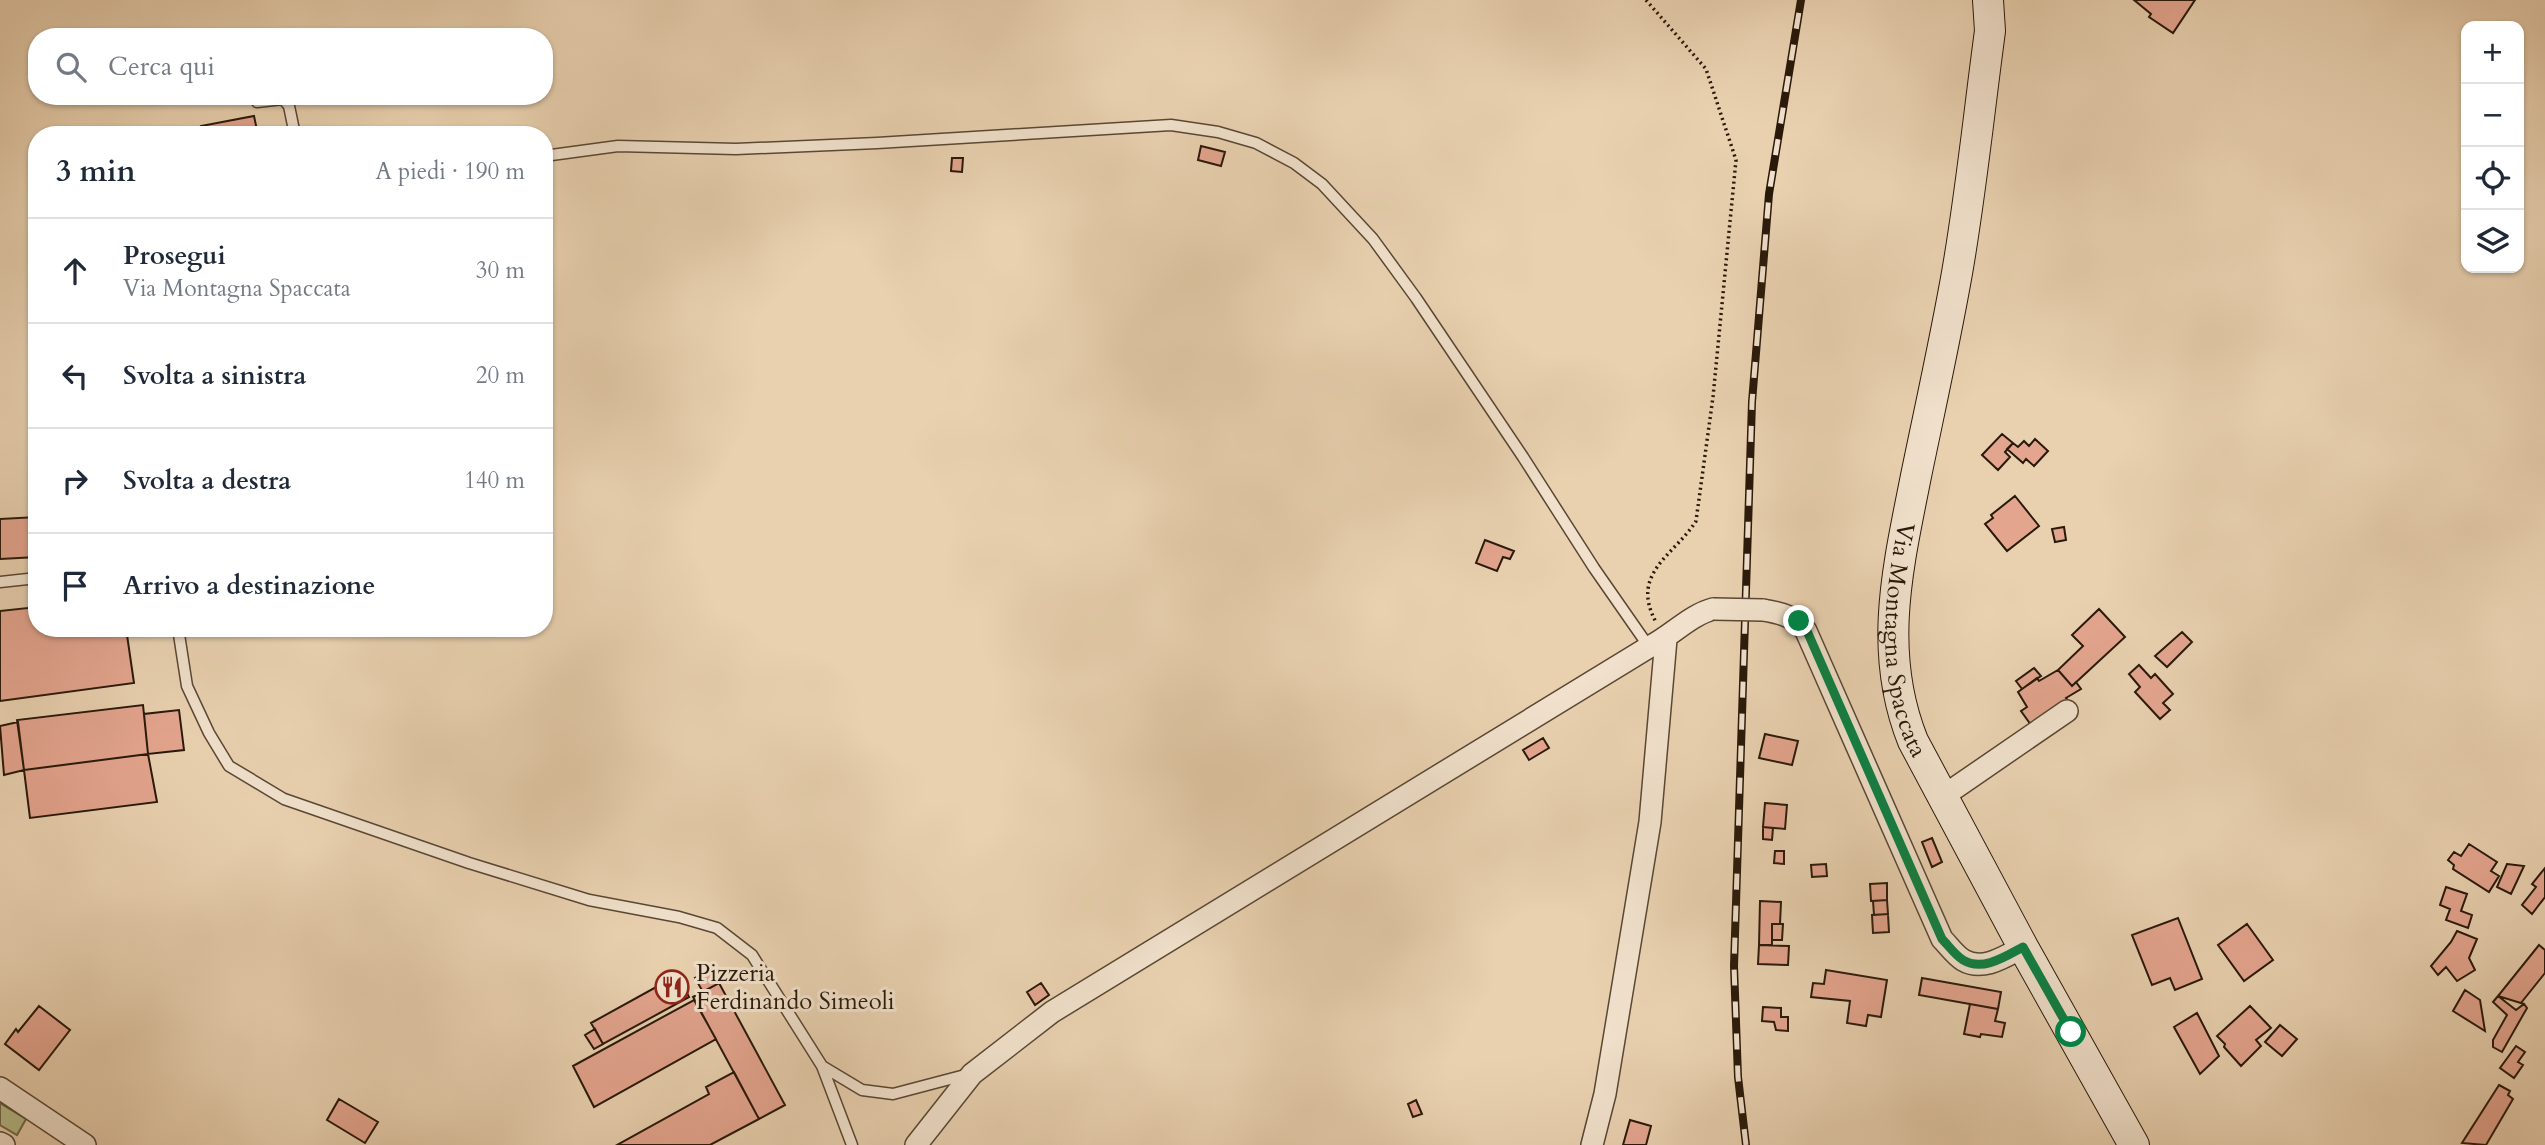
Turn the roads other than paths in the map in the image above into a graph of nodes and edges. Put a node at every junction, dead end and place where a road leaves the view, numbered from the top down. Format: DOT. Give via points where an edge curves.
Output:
graph roads {
  1 [pos="1988,0"];
  2 [pos="288,105"];
  3 [pos="293,126"];
  4 [pos="553,155"];
  5 [pos="28,579"];
  6 [pos="0,582"];
  7 [pos="179,637"];
  8 [pos="1657,643"];
  9 [pos="2067,711"];
  10 [pos="1942,797"];
  11 [pos="2023,947"];
  12 [pos="822,1066"];
  13 [pos="972,1074"];
  14 [pos="0,1088"];
  15 [pos="85,1145"];
  16 [pos="852,1145"];
  17 [pos="916,1145"];
  18 [pos="1591,1145"];
  19 [pos="2134,1145"];
  1 -- 10 [label="main road, Via Montagna Spaccata" via="1990,31 1957,272 1902,544 1894,615 1893,659 1902,715"];
  2 -- 3 [label="lane"];
  4 -- 8 [label="lane" via="618,146 775,148 1171,125 1256,143 1322,184 1373,239 1594,568"];
  5 -- 6 [label="lane"];
  7 -- 12 [label="lane" via="187,686 229,766 284,799 469,863 589,900 717,928 752,955"];
  8 -- 11 [label="street, bridge" via="1713,609 1763,610 1799,621 1942,939 1963,960 1975,964 1996,961"];
  8 -- 13 [label="street" via="1052,1012"];
  8 -- 18 [label="street" via="1650,822 1605,1094"];
  9 -- 10 [label="street"];
  10 -- 11 [label="main road, Via Montagna Spaccata"];
  11 -- 19 [label="main road, Via Montagna Spaccata"];
  12 -- 13 [label="lane" via="862,1090 893,1094"];
  12 -- 16 [label="lane"];
  13 -- 17 [label="street"];
  14 -- 15 [label="street"];
}
